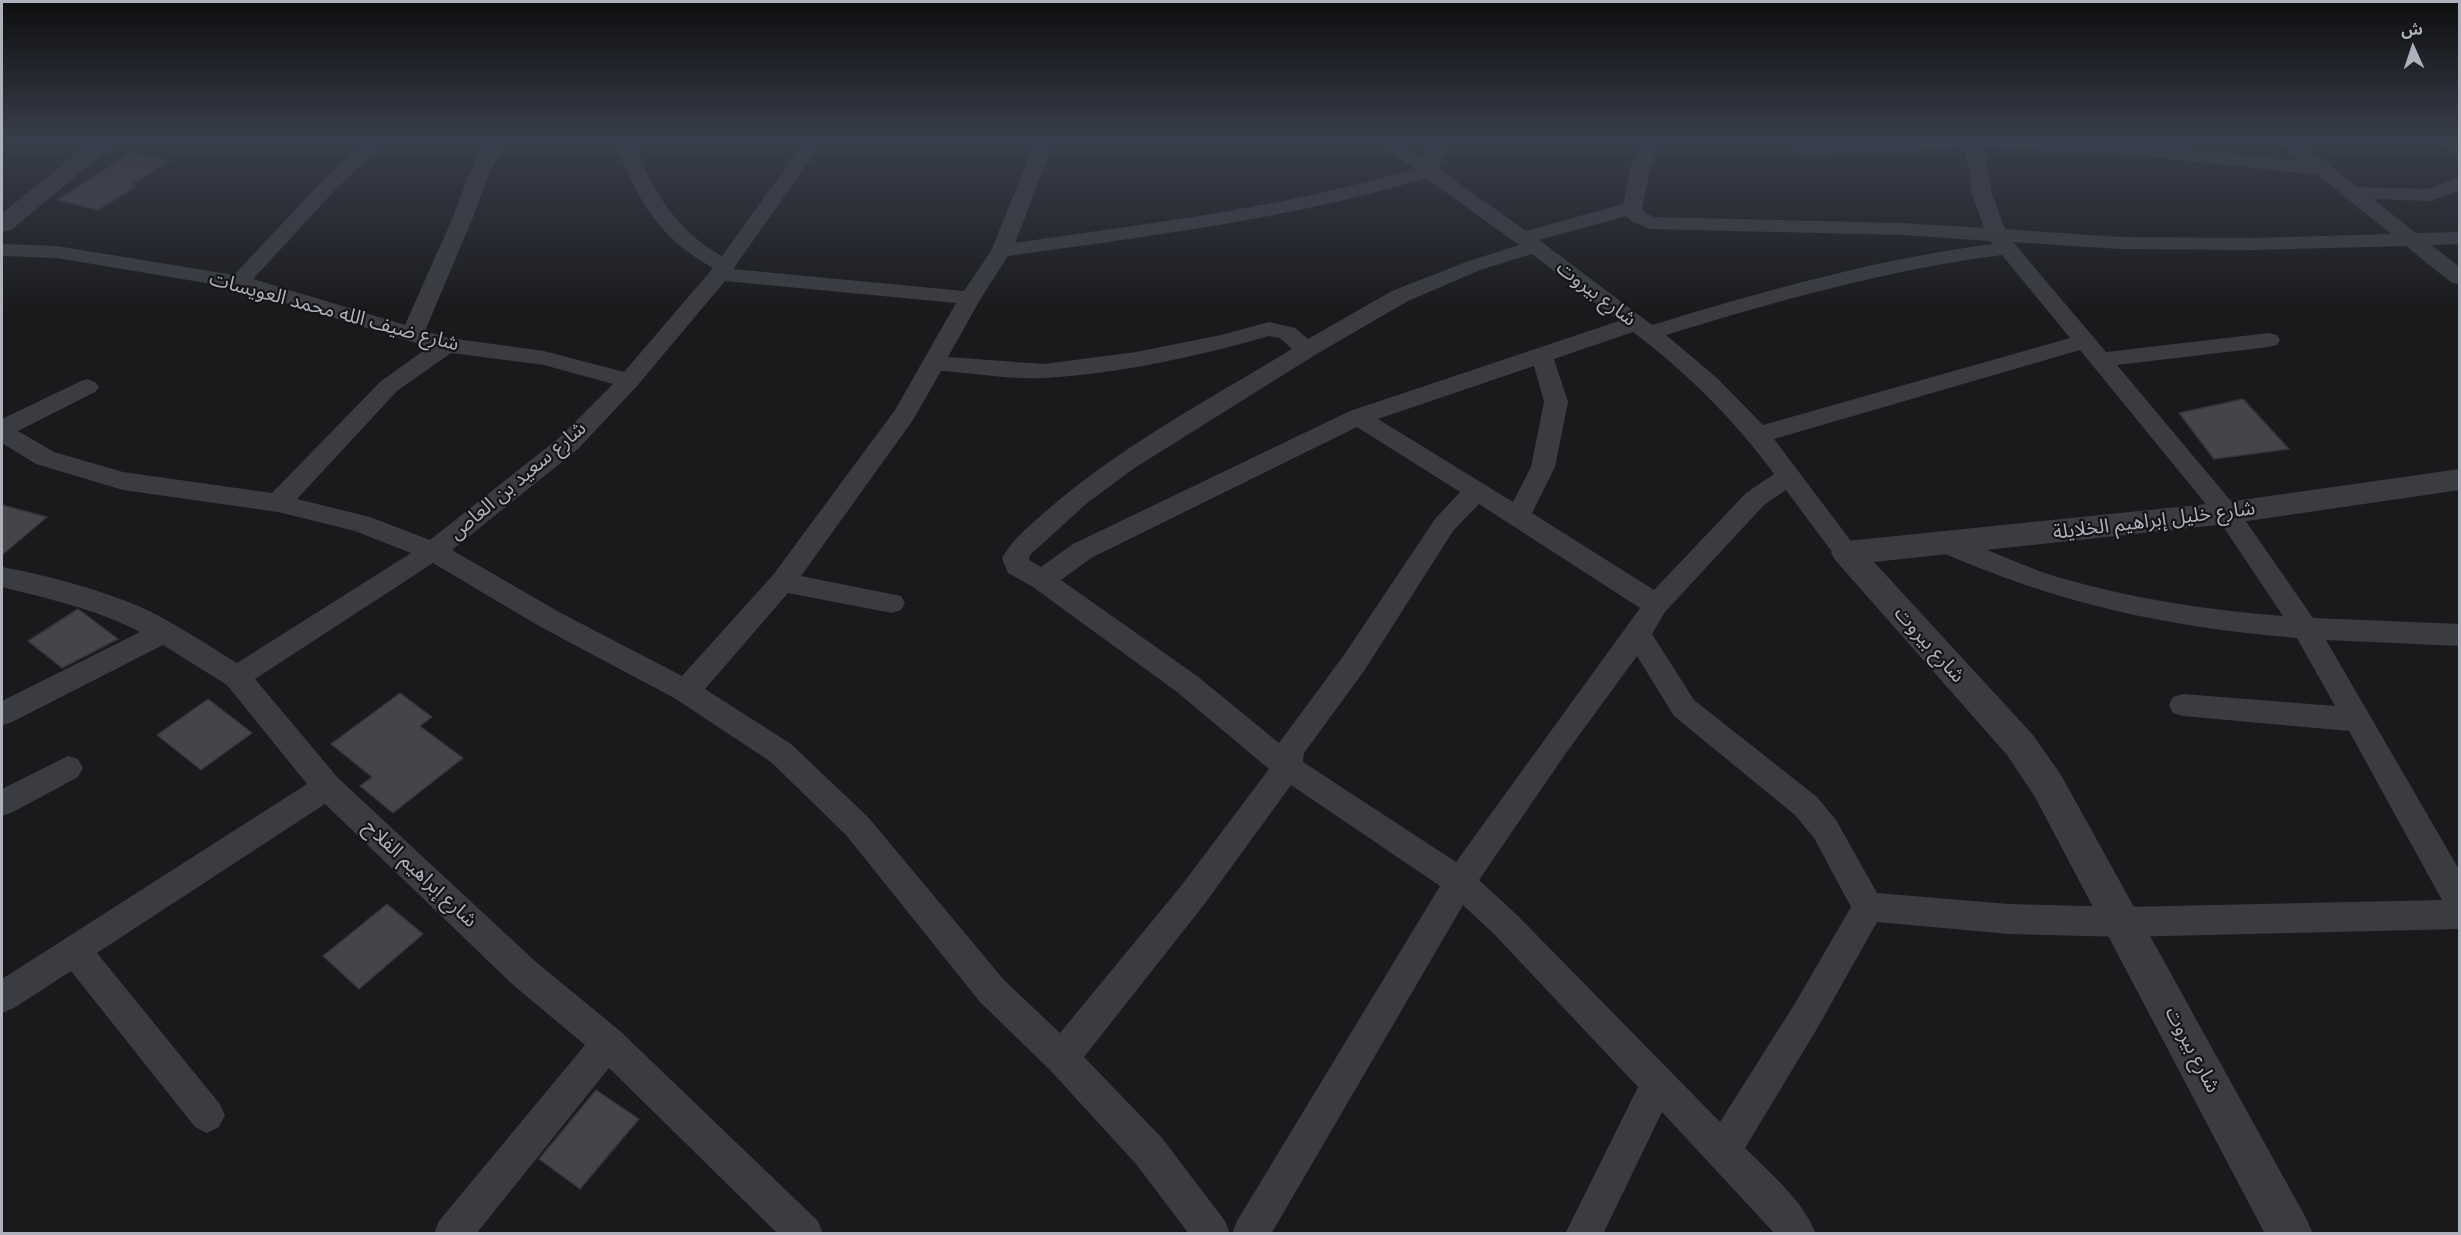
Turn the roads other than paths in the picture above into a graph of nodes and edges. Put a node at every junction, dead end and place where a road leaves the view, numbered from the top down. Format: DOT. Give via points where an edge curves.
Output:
graph roads {
  1 [pos="33,200"];
  2 [pos="315,200"];
  3 [pos="470,200"];
  4 [pos="649,200"];
  5 [pos="773,200"];
  6 [pos="1022,200"];
  7 [pos="1323,200"];
  8 [pos="1468,200"];
  9 [pos="1634,200"];
  10 [pos="1984,200"];
  11 [pos="2362,200"];
  12 [pos="1632,208"];
  13 [pos="2,225"];
  14 [pos="2460,238"];
  15 [pos="2409,239"];
  16 [pos="1528,243"];
  17 [pos="2002,243"];
  18 [pos="2,250"];
  19 [pos="1001,251"];
  20 [pos="722,270"];
  21 [pos="2460,278"];
  22 [pos="239,282"];
  23 [pos="970,298"];
  24 [pos="1642,329"];
  25 [pos="412,335"];
  26 [pos="2269,340"];
  27 [pos="447,345"];
  28 [pos="1307,350"];
  29 [pos="2094,351"];
  30 [pos="1542,355"];
  31 [pos="933,363"];
  32 [pos="629,381"];
  33 [pos="87,387"];
  34 [pos="1358,417"];
  35 [pos="2,431"];
  36 [pos="1758,435"];
  37 [pos="1788,476"];
  38 [pos="2460,479"];
  39 [pos="1476,491"];
  40 [pos="278,503"];
  41 [pos="2227,513"];
  42 [pos="1518,517"];
  43 [pos="1947,544"];
  44 [pos="433,551"];
  45 [pos="1847,553"];
  46 [pos="2,576"];
  47 [pos="1042,580"];
  48 [pos="782,582"];
  49 [pos="892,603"];
  50 [pos="1656,605"];
  51 [pos="2306,629"];
  52 [pos="164,632"];
  53 [pos="1638,634"];
  54 [pos="2458,636"];
  55 [pos="237,677"];
  56 [pos="686,691"];
  57 [pos="2183,705"];
  58 [pos="2,714"];
  59 [pos="2359,720"];
  60 [pos="1287,767"];
  61 [pos="68,768"];
  62 [pos="327,787"];
  63 [pos="2,803"];
  64 [pos="1460,882"];
  65 [pos="2460,902"];
  66 [pos="1868,907"];
  67 [pos="2460,914"];
  68 [pos="2123,922"];
  69 [pos="75,951"];
  70 [pos="2,997"];
  71 [pos="608,1043"];
  72 [pos="1062,1058"];
  73 [pos="1659,1082"];
  74 [pos="207,1115"];
  75 [pos="1723,1151"];
  76 [pos="452,1233"];
  77 [pos="805,1233"];
  78 [pos="1212,1233"];
  79 [pos="1250,1233"];
  80 [pos="1583,1233"];
  81 [pos="1798,1233"];
  82 [pos="2290,1233"];
  1 -- 13 [label="street"];
  2 -- 22 [label="street"];
  3 -- 25 [label="street"];
  4 -- 20 [label="street" via="677,236"];
  5 -- 20 [label="street, شارع سعيد بن العاص"];
  6 -- 19 [label="street"];
  7 -- 19 [label="street" via="1256,214"];
  8 -- 16 [label="street, شارع بيروت"];
  9 -- 12 [label="street"];
  10 -- 17 [label="street"];
  11 -- 15 [label="street"];
  12 -- 16 [label="street"];
  12 -- 17 [label="street" via="1638,217 1650,223 1902,229"];
  14 -- 15 [label="street"];
  15 -- 17 [label="street" via="2212,244"];
  15 -- 21 [label="street"];
  16 -- 24 [label="street, شارع بيروت"];
  16 -- 28 [label="street" via="1400,296"];
  17 -- 24 [label="street" via="1833,279"];
  17 -- 29 [label="street"];
  18 -- 22 [label="street, شارع ضيف الله محمد العويسات" via="57,252"];
  19 -- 23 [label="street"];
  20 -- 23 [label="street"];
  20 -- 32 [label="street, شارع سعيد بن العاص"];
  22 -- 25 [label="street, شارع ضيف الله محمد العويسات"];
  23 -- 31 [label="street"];
  24 -- 30 [label="street"];
  24 -- 36 [label="street, شارع بيروت" via="1709,383"];
  25 -- 27 [label="street, شارع ضيف الله محمد العويسات"];
  26 -- 29 [label="street"];
  27 -- 32 [label="street, شارع ضيف الله محمد العويسات" via="544,358"];
  27 -- 40 [label="street" via="389,386"];
  28 -- 31 [label="street" via="1287,333 1269,329 1136,359 1044,371"];
  28 -- 47 [label="street" via="1124,463 1077,498 1021,548 1015,558 1017,566"];
  29 -- 36 [label="street"];
  29 -- 41 [label="street"];
  30 -- 34 [label="street"];
  30 -- 42 [label="street" via="1556,402 1543,467"];
  31 -- 48 [label="street" via="905,414"];
  32 -- 44 [label="street, شارع سعيد بن العاص" via="569,443"];
  33 -- 35 [label="street"];
  34 -- 39 [label="street"];
  34 -- 47 [label="street" via="1082,551"];
  35 -- 40 [label="street" via="45,458 123,481"];
  36 -- 37 [label="street, شارع بيروت"];
  37 -- 45 [label="street, شارع بيروت"];
  37 -- 50 [label="street" via="1755,499"];
  38 -- 41 [label="street, شارع خليل إبراهيم الخلايلة"];
  39 -- 42 [label="street"];
  39 -- 60 [label="street" via="1444,525 1354,663 1290,750"];
  40 -- 44 [label="street" via="362,523"];
  41 -- 43 [label="street, شارع خليل إبراهيم الخلايلة"];
  41 -- 51 [label="street"];
  42 -- 50 [label="street"];
  43 -- 45 [label="street, شارع خليل إبراهيم الخلايلة"];
  43 -- 51 [label="street" via="2041,584 2112,603 2203,620"];
  44 -- 55 [label="street, شارع سعيد بن العاص"];
  44 -- 56 [label="street" via="549,619"];
  45 -- 68 [label="street, شارع بيروت" via="2020,746 2049,786"];
  46 -- 52 [label="street, شارع إبراهيم الفلاح" via="127,613"];
  47 -- 60 [label="street" via="1187,684"];
  48 -- 49 [label="street"];
  48 -- 56 [label="street"];
  50 -- 53 [label="street"];
  51 -- 54 [label="street"];
  51 -- 59 [label="street"];
  52 -- 55 [label="street, شارع إبراهيم الفلاح"];
  52 -- 58 [label="street"];
  53 -- 64 [label="street"];
  53 -- 66 [label="street" via="1684,708 1806,806 1825,829"];
  55 -- 62 [label="street, شارع إبراهيم الفلاح"];
  56 -- 72 [label="street" via="781,753 857,826 992,991"];
  57 -- 59 [label="street"];
  59 -- 65 [label="street"];
  60 -- 64 [label="street"];
  60 -- 72 [label="street" via="1192,896"];
  61 -- 63 [label="street"];
  62 -- 69 [label="street"];
  62 -- 71 [label="street, شارع إبراهيم الفلاح" via="524,973"];
  64 -- 73 [label="street"];
  64 -- 79 [label="street"];
  66 -- 68 [label="street" via="2009,920"];
  66 -- 75 [label="street"];
  67 -- 68 [label="street"];
  68 -- 82 [label="street, شارع بيروت"];
  69 -- 70 [label="street"];
  69 -- 74 [label="street"];
  71 -- 76 [label="street"];
  71 -- 77 [label="street, شارع إبراهيم الفلاح"];
  72 -- 78 [label="street" via="1149,1151"];
  73 -- 75 [label="street"];
  73 -- 80 [label="street"];
  75 -- 81 [label="street"];
}
